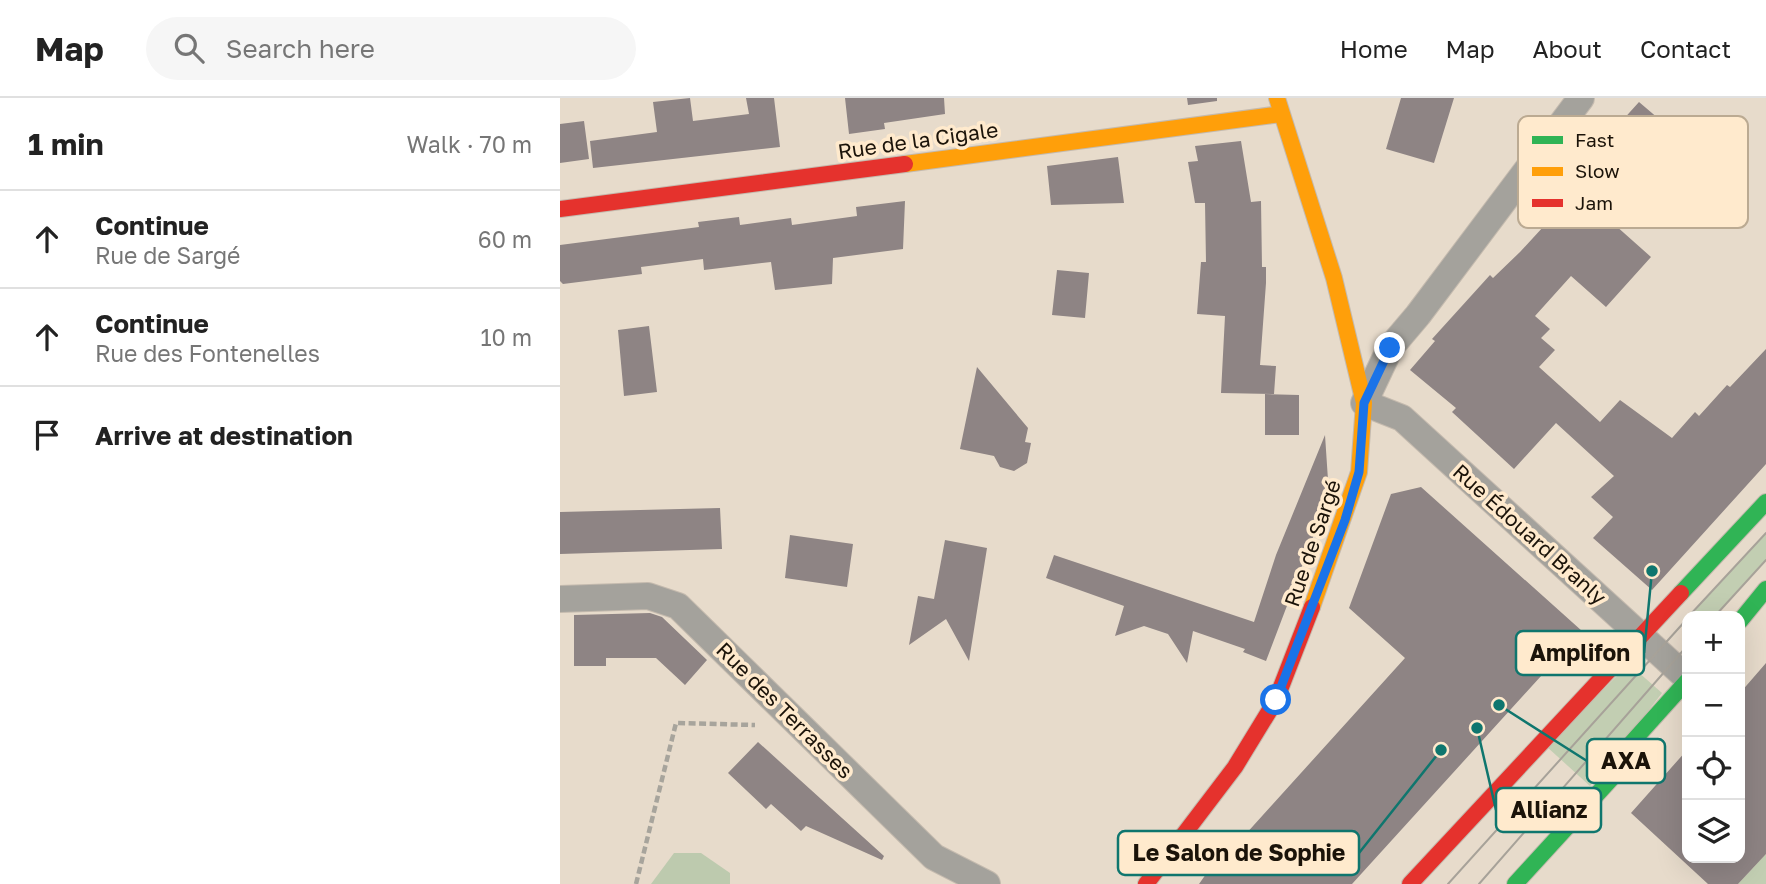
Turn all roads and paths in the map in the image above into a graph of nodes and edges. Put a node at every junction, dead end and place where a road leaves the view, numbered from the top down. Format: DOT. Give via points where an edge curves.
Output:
graph roads {
  1 [pos="1581,98"];
  2 [pos="1279,106"];
  3 [pos="1567,116"];
  4 [pos="1518,182"];
  5 [pos="560,209"];
  6 [pos="1364,403"];
  7 [pos="1766,502"];
  8 [pos="1766,589"];
  9 [pos="560,599"];
  10 [pos="1745,615"];
  11 [pos="1642,637"];
  12 [pos="1682,674"];
  13 [pos="1682,685"];
  14 [pos="801,726"];
  15 [pos="636,884"];
  16 [pos="987,884"];
  17 [pos="1146,884"];
  18 [pos="1410,884"];
  19 [pos="1516,884"];
  1 -- 3 [label="street"];
  2 -- 5 [label="street, Rue de la Cigale"];
  2 -- 6 [label="street, Rue de Sargé" via="1334,278"];
  4 -- 6 [label="street" via="1390,348"];
  6 -- 11 [label="street, Rue Édouard Branly" via="1402,418"];
  6 -- 17 [label="street, Rue de Sargé" via="1359,472 1345,520 1276,700 1235,767"];
  7 -- 11 [label="street"];
  8 -- 10 [label="street"];
  9 -- 14 [label="street, Rue des Terrasses" via="648,596 678,606"];
  11 -- 12 [label="street, Rue Édouard Branly"];
  11 -- 18 [label="street"];
  13 -- 19 [label="street" via="1624,751 1611,779"];
  14 -- 15 [label="path" via="676,723"];
  14 -- 16 [label="street, Rue des Terrasses" via="934,857"];
}
